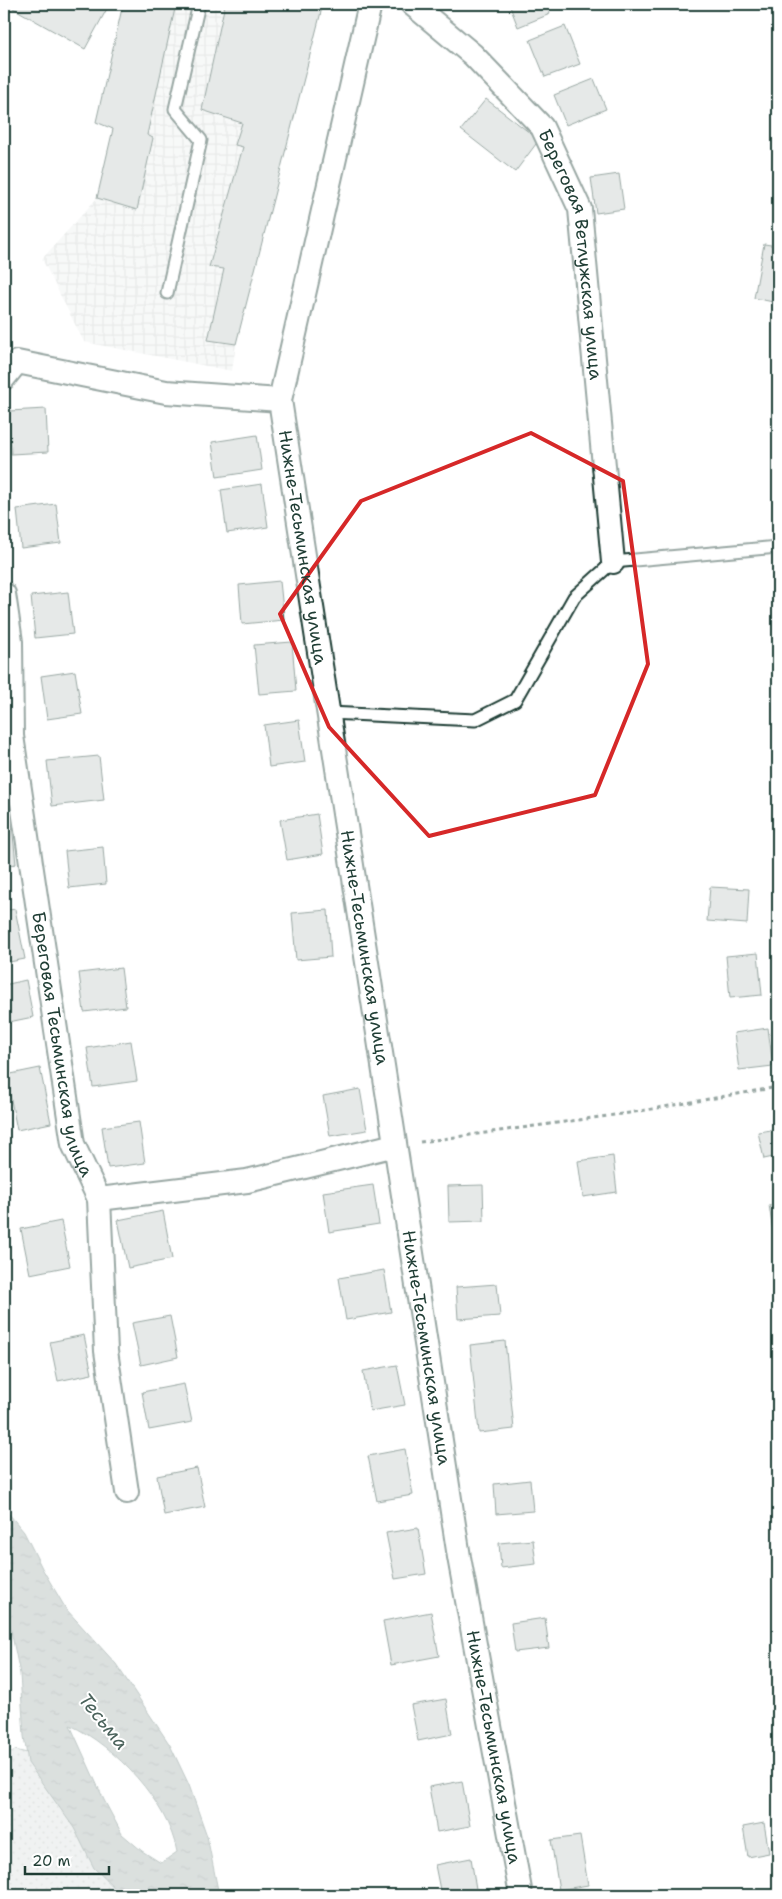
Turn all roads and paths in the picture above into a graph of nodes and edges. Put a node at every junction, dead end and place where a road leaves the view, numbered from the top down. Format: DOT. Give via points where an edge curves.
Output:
graph roads {
  1 [pos="199,4"];
  2 [pos="370,4"];
  3 [pos="412,4"];
  4 [pos="167,293"];
  5 [pos="10,370"];
  6 [pos="280,400"];
  7 [pos="778,548"];
  8 [pos="613,562"];
  9 [pos="4,594"];
  10 [pos="329,713"];
  11 [pos="778,1087"];
  12 [pos="395,1146"];
  13 [pos="99,1199"];
  14 [pos="127,1492"];
  15 [pos="521,1895"];
  1 -- 4 [label="lane" via="175,109 201,140"];
  2 -- 6 [label="street, Нижне-Тесьминская улица"];
  3 -- 8 [label="street, Береговая Ветлужская улица" via="473,55 542,127 580,209"];
  5 -- 6 [label="street" via="166,392"];
  6 -- 10 [label="street, Нижне-Тесьминская улица"];
  7 -- 8 [label="lane"];
  8 -- 10 [label="lane" via="574,597 515,700 475,720"];
  9 -- 13 [label="street, Береговая Тесьминская улица" via="11,642 12,736 73,1144"];
  10 -- 12 [label="street, Нижне-Тесьминская улица"];
  11 -- 12 [label="path" via="629,1113"];
  12 -- 13 [label="street" via="247,1181"];
  12 -- 15 [label="street, Нижне-Тесьминская улица" via="459,1557"];
  13 -- 14 [label="street, Береговая Тесьминская улица" via="106,1351"];
}
